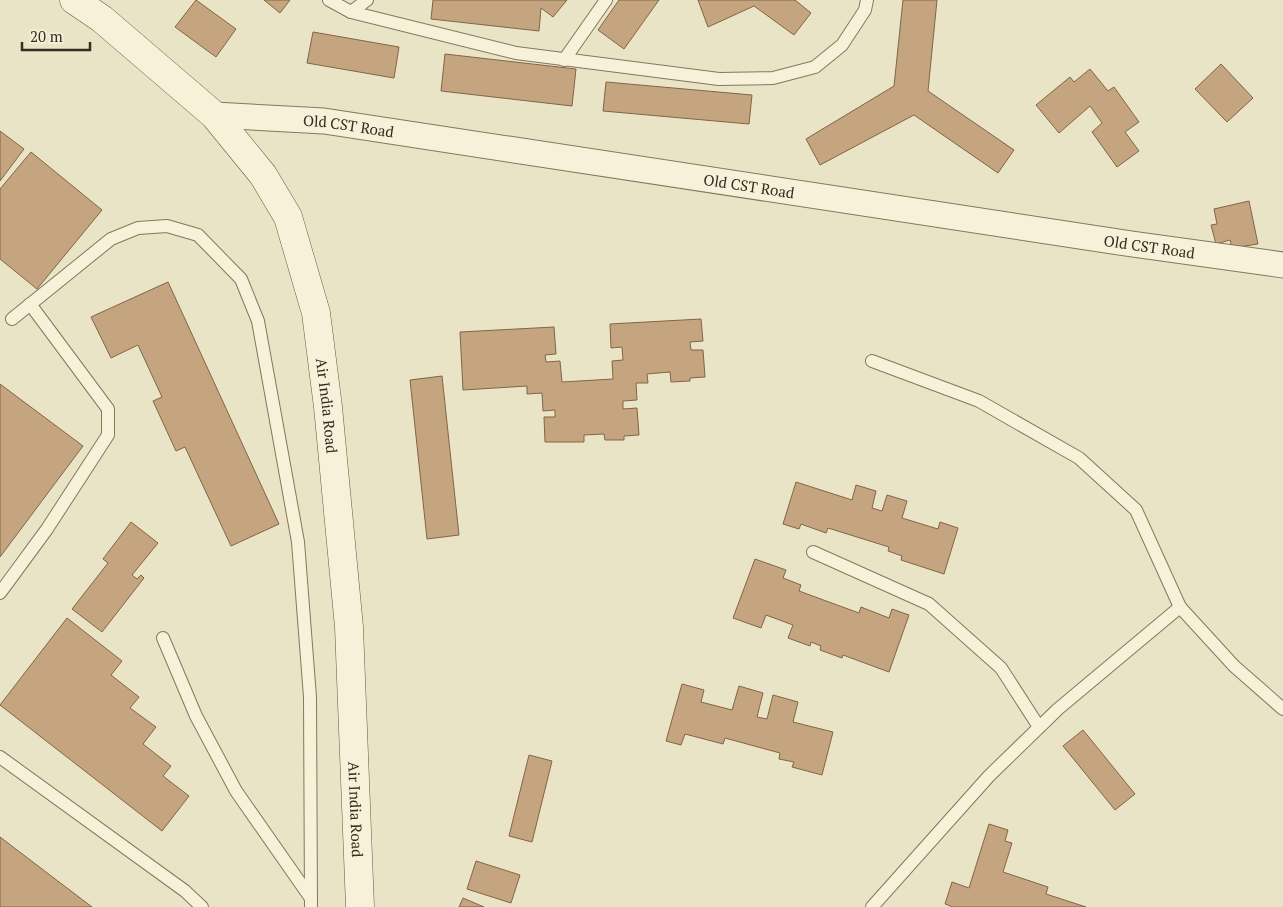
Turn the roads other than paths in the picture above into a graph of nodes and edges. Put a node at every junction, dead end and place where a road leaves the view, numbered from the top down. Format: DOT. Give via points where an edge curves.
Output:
graph roads {
  1 [pos="74,0"];
  2 [pos="329,0"];
  3 [pos="367,0"];
  4 [pos="606,0"];
  5 [pos="864,3"];
  6 [pos="351,12"];
  7 [pos="564,60"];
  8 [pos="214,115"];
  9 [pos="1283,265"];
  10 [pos="30,304"];
  11 [pos="12,319"];
  12 [pos="872,361"];
  13 [pos="813,552"];
  14 [pos="0,594"];
  15 [pos="1180,607"];
  16 [pos="163,638"];
  17 [pos="1283,709"];
  18 [pos="1039,727"];
  19 [pos="0,756"];
  20 [pos="311,902"];
  21 [pos="202,907"];
  22 [pos="360,907"];
  23 [pos="872,907"];
  1 -- 8 [label="street, Air India Road"];
  2 -- 6 [label="lane"];
  3 -- 6 [label="lane"];
  4 -- 7 [label="lane"];
  5 -- 7 [label="lane" via="842,46 815,67 773,78 719,78"];
  6 -- 7 [label="lane" via="516,53"];
  8 -- 9 [label="street, Old CST Road" via="324,121"];
  8 -- 22 [label="street, Air India Road" via="263,174 288,217 316,313 349,626"];
  10 -- 11 [label="lane"];
  10 -- 14 [label="lane" via="108,409 108,435"];
  10 -- 20 [label="lane" via="111,239 138,228 167,226 198,235 241,279 258,321 298,542 310,697"];
  12 -- 15 [label="lane" via="979,401 1079,458 1136,510"];
  13 -- 18 [label="lane" via="929,604 1000,668"];
  15 -- 17 [label="lane" via="1234,666"];
  15 -- 18 [label="lane"];
  16 -- 20 [label="lane" via="196,716 236,791"];
  18 -- 23 [label="lane" via="989,776"];
  19 -- 21 [label="lane" via="185,891"];
}
